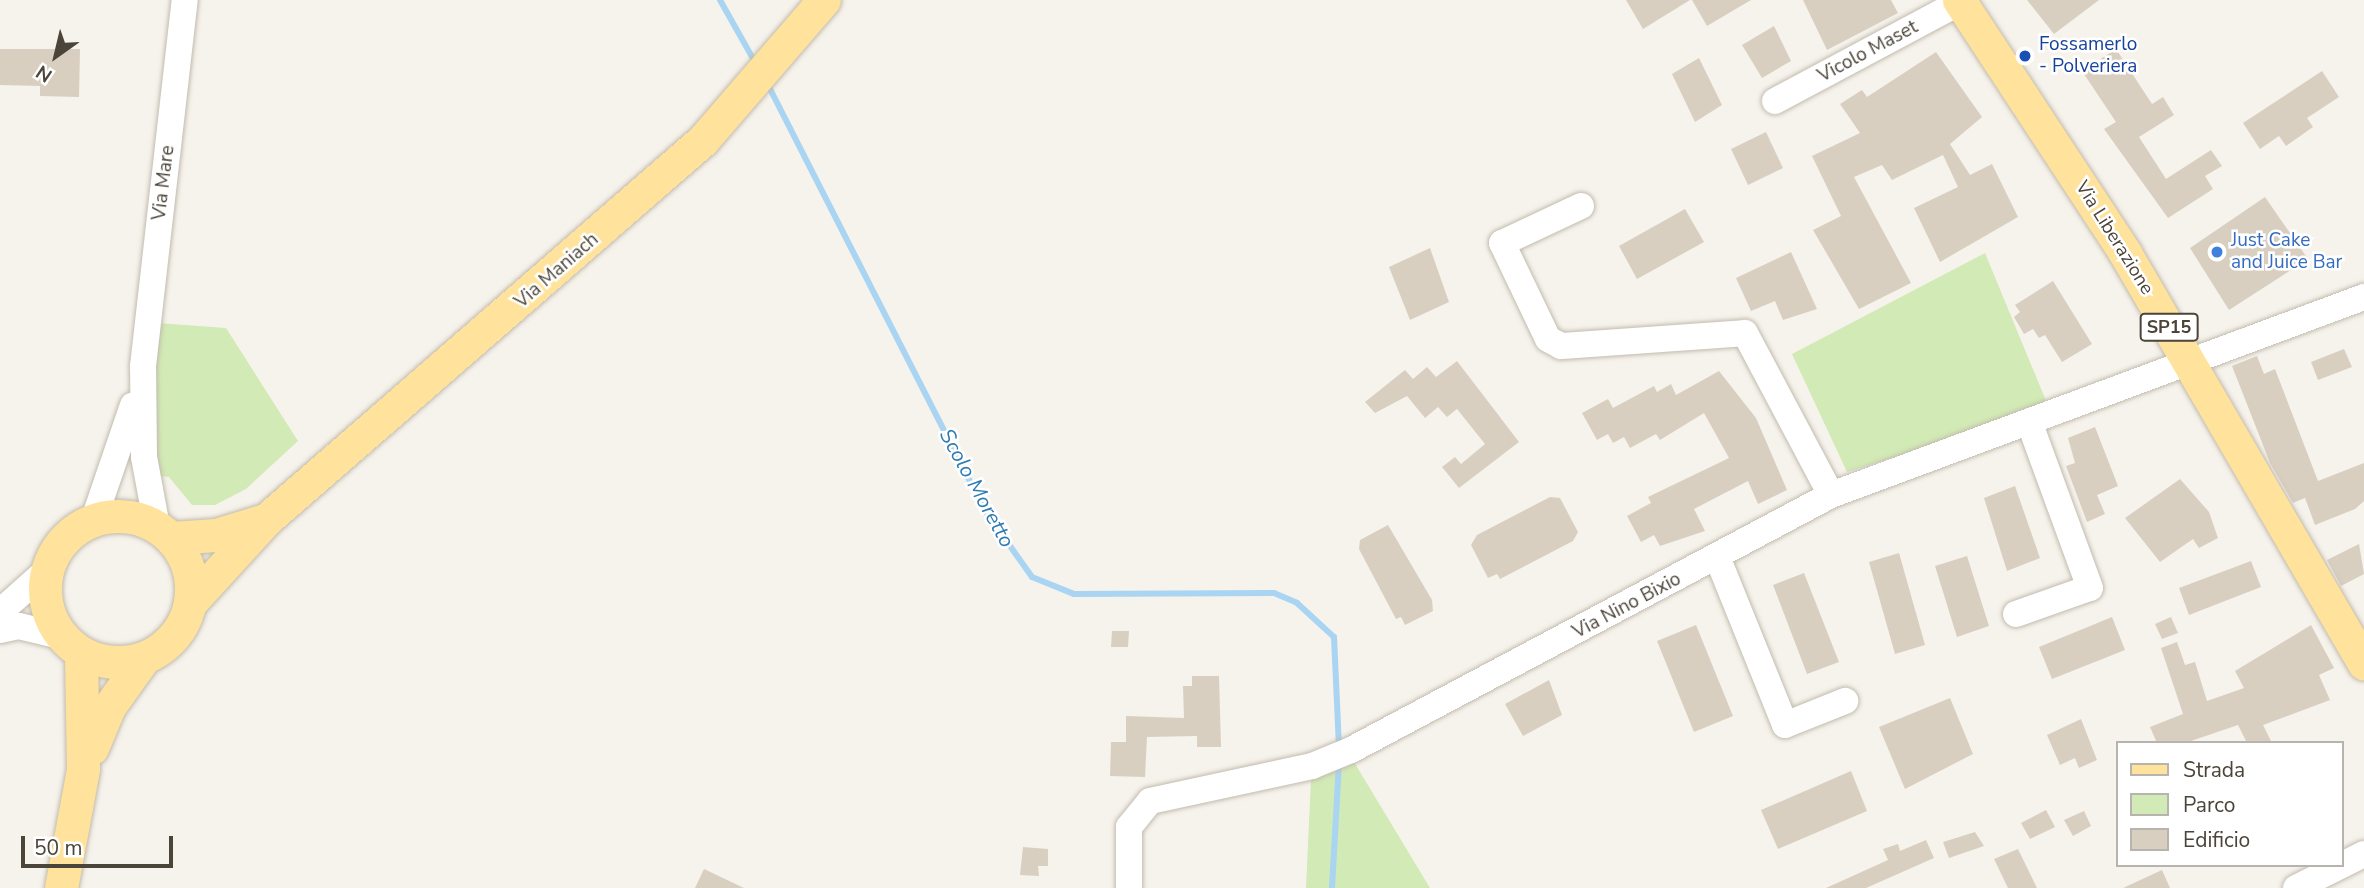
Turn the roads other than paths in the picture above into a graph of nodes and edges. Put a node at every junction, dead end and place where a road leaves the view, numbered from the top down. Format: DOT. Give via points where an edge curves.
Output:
graph roads {
  1 [pos="184,0"];
  2 [pos="824,0"];
  3 [pos="1961,1"];
  4 [pos="1775,102"];
  5 [pos="1581,206"];
  6 [pos="2364,297"];
  7 [pos="2190,362"];
  8 [pos="143,366"];
  9 [pos="2030,424"];
  10 [pos="1831,495"];
  11 [pos="94,519"];
  12 [pos="267,519"];
  13 [pos="164,533"];
  14 [pos="1718,559"];
  15 [pos="46,571"];
  16 [pos="190,603"];
  17 [pos="0,612"];
  18 [pos="2016,614"];
  19 [pos="0,630"];
  20 [pos="71,644"];
  21 [pos="144,657"];
  22 [pos="2364,663"];
  23 [pos="1844,701"];
  24 [pos="83,769"];
  25 [pos="2364,854"];
  26 [pos="2343,864"];
  27 [pos="2338,867"];
  28 [pos="61,888"];
  29 [pos="1129,888"];
  30 [pos="2296,888"];
  1 -- 8 [label="street, Via Mare"];
  2 -- 12 [label="main road, Via Maniach" via="741,99 619,217"];
  3 -- 4 [label="street, Vicolo Maset"];
  3 -- 7 [label="main road, Via Liberazione / SP15"];
  5 -- 10 [label="street" via="1502,243 1549,339 1561,346 1745,333"];
  6 -- 7 [label="street, Via Nino Bixio"];
  7 -- 9 [label="street, Via Nino Bixio"];
  7 -- 22 [label="main road, Via Liberazione / SP15"];
  8 -- 11 [label="street" via="114,477"];
  8 -- 13 [label="street" via="144,457"];
  9 -- 10 [label="street, Via Nino Bixio"];
  9 -- 18 [label="street" via="2090,589"];
  10 -- 14 [label="street, Via Nino Bixio"];
  11 -- 13 [label="main road" via="126,516"];
  11 -- 15 [label="main road" via="64,538"];
  12 -- 13 [label="main road, Via Maniach" via="216,535"];
  12 -- 16 [label="main road, Via Maniach"];
  13 -- 16 [label="main road" via="190,575"];
  14 -- 23 [label="street" via="1785,726"];
  14 -- 29 [label="street, Via Nino Bixio" via="1351,750 1312,766 1142,805 1129,827"];
  15 -- 17 [label="street"];
  15 -- 20 [label="main road" via="47,610"];
  16 -- 21 [label="main road" via="176,635"];
  19 -- 20 [label="street" via="19,626"];
  20 -- 21 [label="main road" via="114,663"];
  20 -- 24 [label="main road"];
  21 -- 24 [label="main road" via="109,707"];
  24 -- 28 [label="main road"];
  25 -- 26 [label="street"];
  27 -- 30 [label="street"];
}
